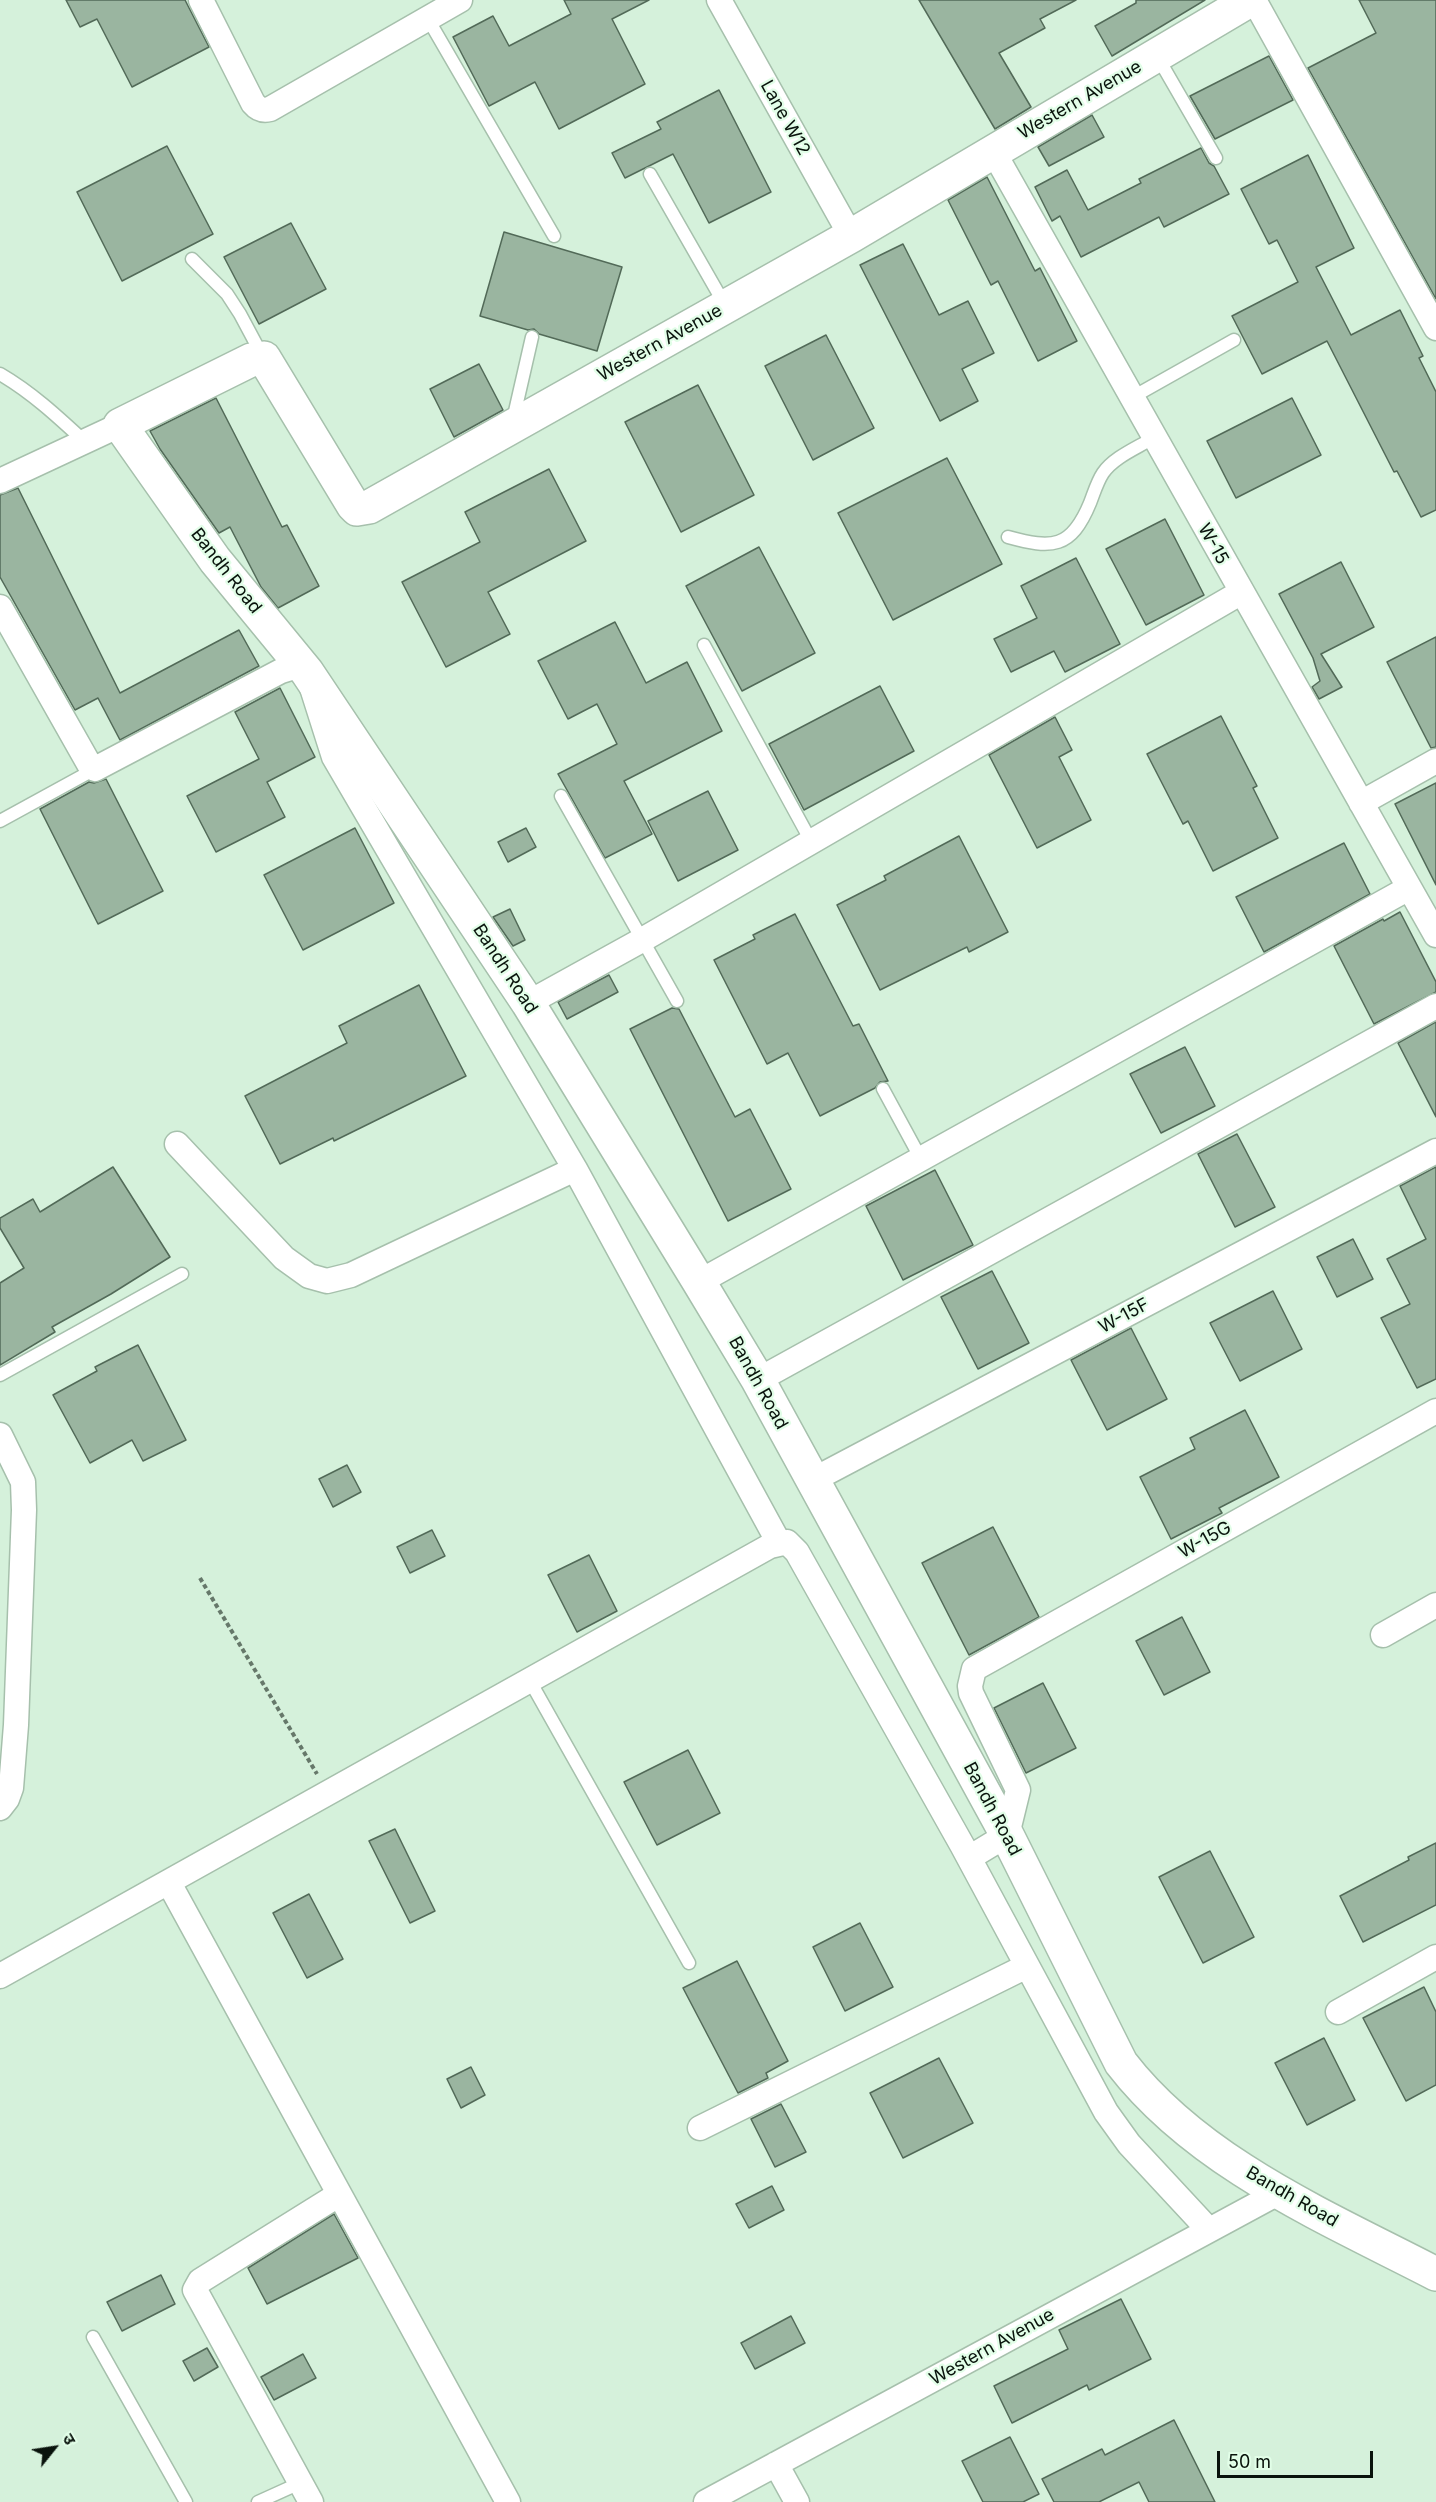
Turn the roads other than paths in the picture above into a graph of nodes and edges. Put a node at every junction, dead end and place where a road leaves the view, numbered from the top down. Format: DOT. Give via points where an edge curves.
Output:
graph roads {
  1 [pos="201,0"];
  2 [pos="460,0"];
  3 [pos="719,0"];
  4 [pos="1252,0"];
  5 [pos="428,19"];
  6 [pos="1156,55"];
  7 [pos="993,151"];
  8 [pos="1216,158"];
  9 [pos="650,174"];
  10 [pos="554,236"];
  11 [pos="851,236"];
  12 [pos="192,259"];
  13 [pos="726,306"];
  14 [pos="1436,328"];
  15 [pos="532,337"];
  16 [pos="1234,340"];
  17 [pos="264,358"];
  18 [pos="0,374"];
  19 [pos="1131,398"];
  20 [pos="120,424"];
  21 [pos="511,427"];
  22 [pos="1153,438"];
  23 [pos="84,441"];
  24 [pos="0,481"];
  25 [pos="1008,537"];
  26 [pos="1240,593"];
  27 [pos="0,607"];
  28 [pos="704,645"];
  29 [pos="307,672"];
  30 [pos="1436,761"];
  31 [pos="94,769"];
  32 [pos="561,796"];
  33 [pos="1361,803"];
  34 [pos="0,821"];
  35 [pos="811,841"];
  36 [pos="1409,888"];
  37 [pos="1436,935"];
  38 [pos="642,940"];
  39 [pos="677,1001"];
  40 [pos="528,1003"];
  41 [pos="1436,1006"];
  42 [pos="883,1089"];
  43 [pos="177,1144"];
  44 [pos="1436,1151"];
  45 [pos="921,1159"];
  46 [pos="575,1169"];
  47 [pos="182,1274"];
  48 [pos="699,1282"];
  49 [pos="0,1375"];
  50 [pos="758,1380"];
  51 [pos="1436,1411"];
  52 [pos="0,1435"];
  53 [pos="811,1481"];
  54 [pos="779,1543"];
  55 [pos="1436,1605"];
  56 [pos="1383,1635"];
  57 [pos="530,1681"];
  58 [pos="0,1808"];
  59 [pos="1007,1835"];
  60 [pos="969,1858"];
  61 [pos="169,1883"];
  62 [pos="1436,1957"];
  63 [pos="689,1963"];
  64 [pos="1028,1966"];
  65 [pos="0,1976"];
  66 [pos="1338,2012"];
  67 [pos="700,2128"];
  68 [pos="1278,2193"];
  69 [pos="338,2195"];
  70 [pos="1208,2229"];
  71 [pos="1436,2274"];
  72 [pos="93,2337"];
  73 [pos="776,2464"];
  74 [pos="306,2493"];
  75 [pos="186,2502"];
  76 [pos="258,2502"];
  77 [pos="508,2502"];
  78 [pos="706,2502"];
  79 [pos="797,2502"];
  1 -- 5 [label="street" via="253,103 263,110"];
  2 -- 5 [label="street"];
  3 -- 11 [label="street, Lane W12"];
  4 -- 6 [label="street, Western Avenue"];
  4 -- 14 [label="street"];
  5 -- 10 [label="lane"];
  6 -- 7 [label="street, Western Avenue"];
  6 -- 8 [label="lane"];
  7 -- 11 [label="street, Western Avenue"];
  7 -- 19 [label="street, W-15"];
  9 -- 13 [label="lane"];
  11 -- 13 [label="street, Western Avenue"];
  12 -- 17 [label="lane" via="227,294"];
  13 -- 21 [label="street, Western Avenue"];
  15 -- 21 [label="lane"];
  16 -- 19 [label="lane"];
  17 -- 20 [label="street" via="252,360"];
  17 -- 21 [label="street, Western Avenue" via="357,509 369,507"];
  18 -- 23 [label="lane" via="19,385"];
  19 -- 22 [label="street, W-15"];
  20 -- 23 [label="street"];
  20 -- 29 [label="street, Bandh Road" via="215,560"];
  22 -- 25 [label="lane" via="1109,465 1074,534 1051,544 1036,545"];
  22 -- 26 [label="street, W-15"];
  23 -- 24 [label="street"];
  26 -- 33 [label="street, W-15"];
  26 -- 35 [label="street"];
  27 -- 31 [label="street"];
  28 -- 35 [label="lane"];
  29 -- 31 [label="street" via="294,667 281,671"];
  29 -- 40 [label="street, Bandh Road"];
  29 -- 46 [label="street" via="334,757"];
  30 -- 33 [label="street"];
  31 -- 34 [label="lane"];
  32 -- 38 [label="lane"];
  33 -- 36 [label="street, W-15"];
  35 -- 38 [label="street"];
  36 -- 37 [label="street, W-15"];
  36 -- 45 [label="street"];
  38 -- 39 [label="lane"];
  38 -- 40 [label="street"];
  40 -- 48 [label="street, Bandh Road"];
  41 -- 50 [label="street"];
  42 -- 45 [label="lane"];
  43 -- 46 [label="street" via="284,1258 309,1276 327,1281 351,1275"];
  44 -- 53 [label="street, W-15F"];
  45 -- 48 [label="street"];
  46 -- 54 [label="street"];
  47 -- 49 [label="lane"];
  48 -- 50 [label="street, Bandh Road"];
  50 -- 53 [label="street, Bandh Road"];
  51 -- 59 [label="street, W-15G" via="974,1669 971,1693 1018,1790"];
  52 -- 58 [label="street" via="23,1482 24,1510 11,1788"];
  53 -- 59 [label="street, Bandh Road"];
  54 -- 57 [label="street"];
  54 -- 60 [label="street" via="787,1542 797,1552"];
  55 -- 56 [label="street"];
  57 -- 61 [label="street"];
  57 -- 63 [label="lane"];
  59 -- 60 [label="street"];
  59 -- 68 [label="street, Bandh Road" via="1121,2063 1140,2088 1189,2132"];
  60 -- 64 [label="street"];
  61 -- 65 [label="street"];
  61 -- 69 [label="street"];
  62 -- 66 [label="street"];
  64 -- 67 [label="street"];
  64 -- 70 [label="street" via="1106,2112 1129,2144"];
  68 -- 70 [label="street, Western Avenue"];
  68 -- 71 [label="street, Bandh Road"];
  69 -- 74 [label="street" via="200,2281 195,2290"];
  69 -- 77 [label="street"];
  70 -- 73 [label="street, Western Avenue"];
  72 -- 75 [label="lane"];
  73 -- 78 [label="street, Western Avenue"];
  73 -- 79 [label="street"];
  74 -- 76 [label="lane"];
}
